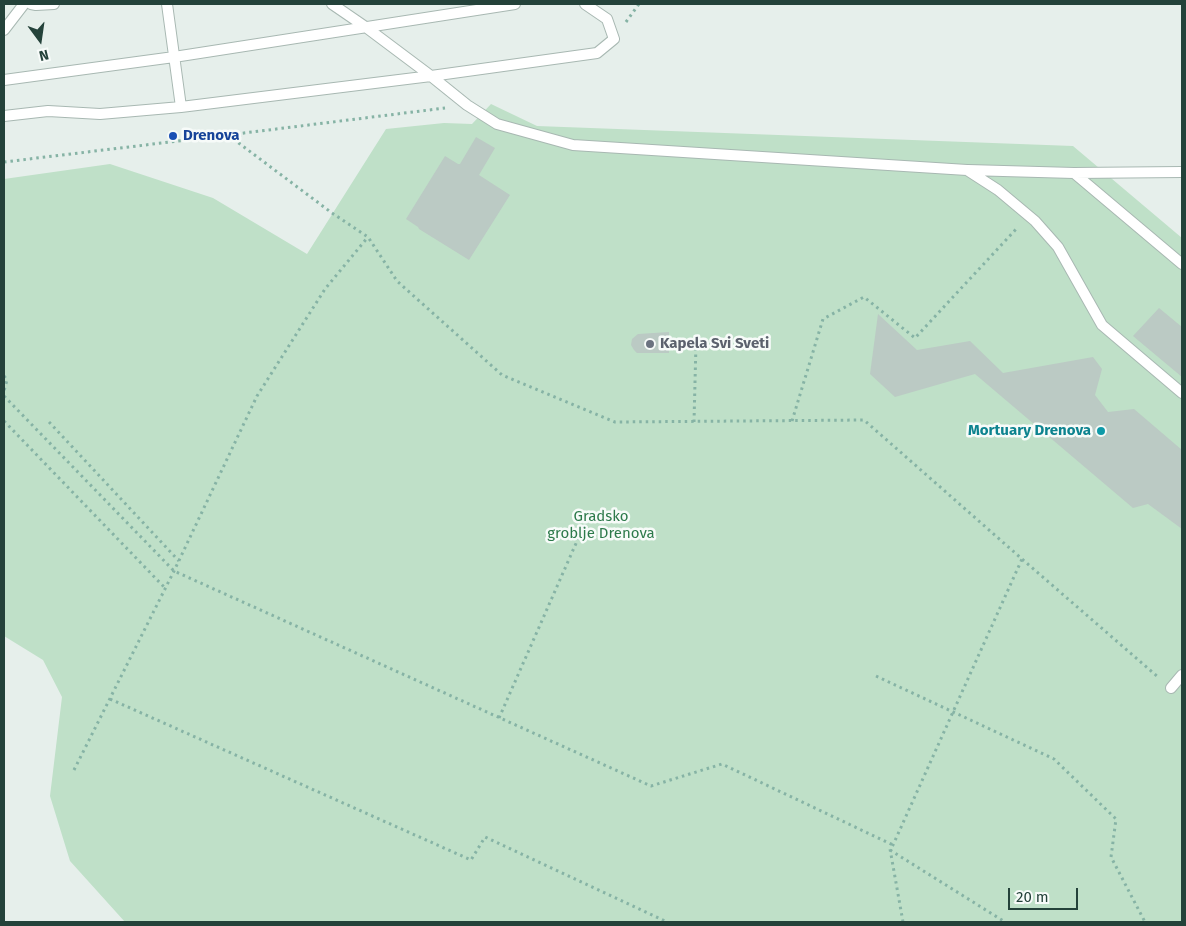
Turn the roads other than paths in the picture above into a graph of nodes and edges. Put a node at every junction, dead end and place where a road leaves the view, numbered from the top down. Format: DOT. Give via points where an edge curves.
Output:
graph roads {
  1 [pos="24,4"];
  2 [pos="31,4"];
  3 [pos="54,4"];
  4 [pos="167,4"];
  5 [pos="332,4"];
  6 [pos="515,4"];
  7 [pos="585,4"];
  8 [pos="367,28"];
  9 [pos="4,30"];
  10 [pos="174,57"];
  11 [pos="431,76"];
  12 [pos="4,80"];
  13 [pos="180,107"];
  14 [pos="4,116"];
  15 [pos="967,170"];
  16 [pos="1182,172"];
  17 [pos="1074,173"];
  18 [pos="1182,264"];
  19 [pos="1182,394"];
  20 [pos="1182,675"];
  21 [pos="1171,688"];
  1 -- 9 [label="lane"];
  2 -- 3 [label="lane"];
  4 -- 10 [label="lane"];
  5 -- 8 [label="lane"];
  6 -- 8 [label="lane"];
  7 -- 11 [label="lane" via="607,19 614,39 597,53"];
  8 -- 10 [label="lane"];
  8 -- 11 [label="lane"];
  10 -- 12 [label="lane"];
  10 -- 13 [label="lane"];
  11 -- 13 [label="lane"];
  11 -- 15 [label="lane" via="497,124 573,145"];
  13 -- 14 [label="lane" via="100,114 48,111"];
  15 -- 17 [label="lane"];
  15 -- 19 [label="lane" via="998,190 1035,221 1058,247 1102,325"];
  16 -- 17 [label="lane"];
  17 -- 18 [label="lane"];
  20 -- 21 [label="lane"];
}
